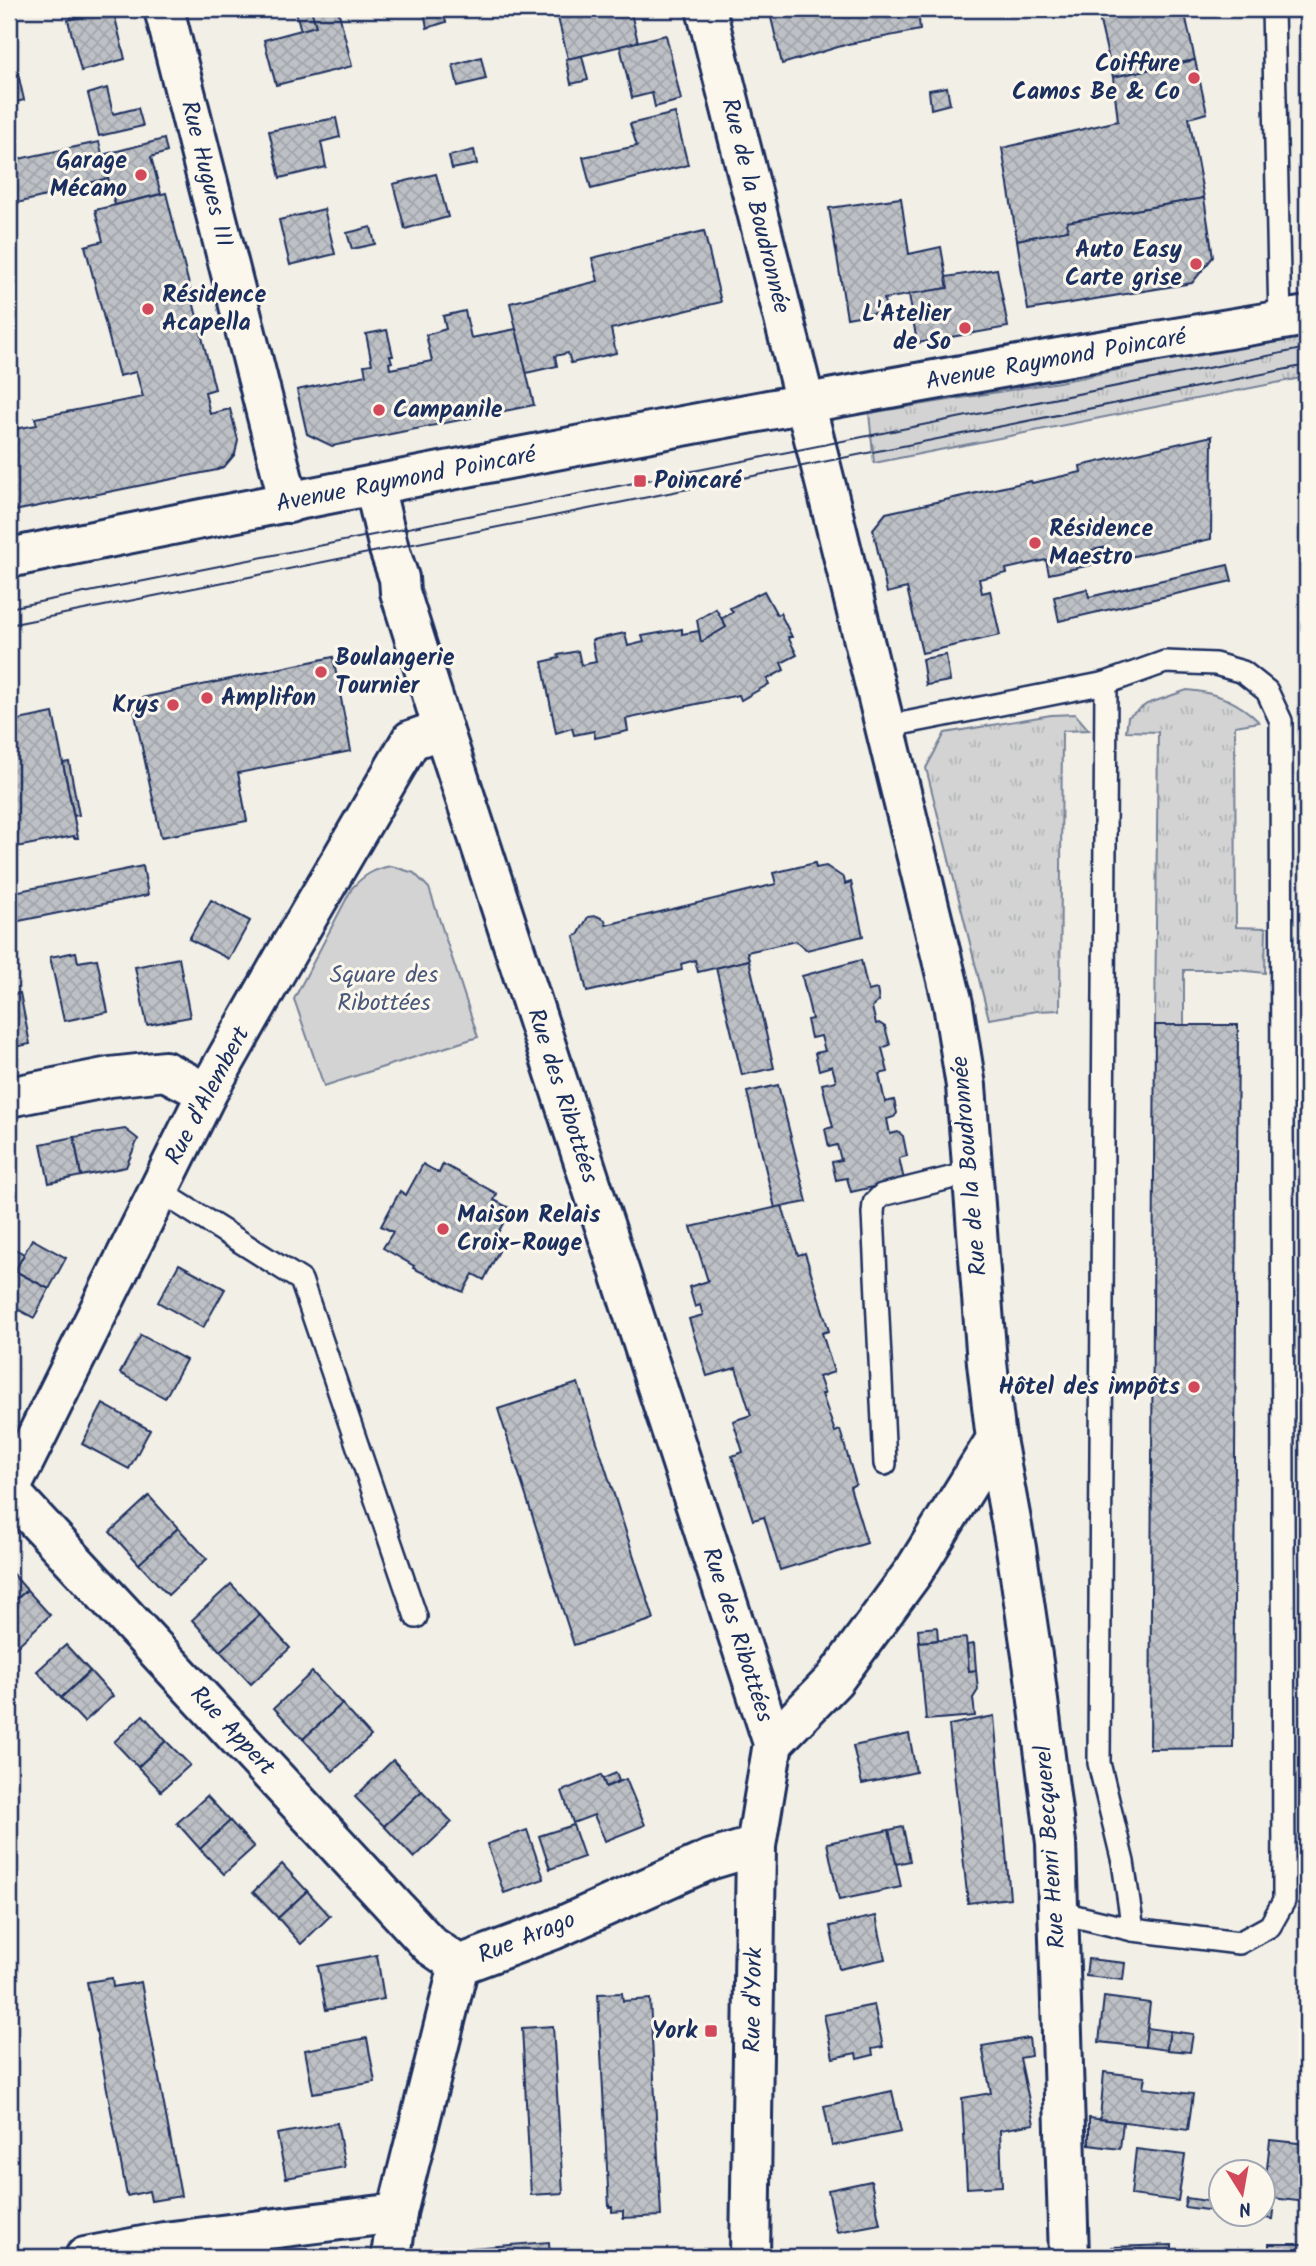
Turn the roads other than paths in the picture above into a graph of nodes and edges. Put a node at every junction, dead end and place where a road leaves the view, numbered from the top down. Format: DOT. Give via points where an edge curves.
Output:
graph roads {
  1 [pos="164,9"];
  2 [pos="706,9"];
  3 [pos="1273,9"];
  4 [pos="1294,319"];
  5 [pos="804,404"];
  6 [pos="374,485"];
  7 [pos="289,503"];
  8 [pos="9,558"];
  9 [pos="1107,683"];
  10 [pos="885,727"];
  11 [pos="443,729"];
  12 [pos="207,1093"];
  13 [pos="9,1097"];
  14 [pos="974,1172"];
  15 [pos="158,1190"];
  16 [pos="996,1440"];
  17 [pos="885,1464"];
  18 [pos="9,1492"];
  19 [pos="416,1618"];
  20 [pos="773,1743"];
  21 [pos="756,1846"];
  22 [pos="1058,1912"];
  23 [pos="1133,1930"];
  24 [pos="459,1965"];
  25 [pos="397,2213"];
  26 [pos="85,2257"];
  27 [pos="391,2257"];
  28 [pos="750,2257"];
  29 [pos="1069,2257"];
  1 -- 7 [label="street, Rue Hugues III"];
  2 -- 5 [label="street, Rue de la Boudronnée"];
  3 -- 4 [label="lane"];
  4 -- 5 [label="street, Avenue Raymond Poincaré"];
  5 -- 6 [label="street, Avenue Raymond Poincaré"];
  5 -- 10 [label="street, Rue de la Boudronnée"];
  6 -- 7 [label="street, Avenue Raymond Poincaré"];
  6 -- 11 [label="street, Rue des Ribottées" via="400,592"];
  7 -- 8 [label="street, Avenue Raymond Poincaré"];
  9 -- 10 [label="lane"];
  9 -- 23 [label="lane" via="1099,1763 1123,1862"];
  9 -- 23 [label="lane" via="1166,662 1215,664 1243,672 1267,691 1281,722 1284,1901 1270,1926 1239,1943"];
  10 -- 14 [label="street, Rue de la Boudronnée" via="953,1004"];
  11 -- 12 [label="street, Rue d'Alembert" via="411,740"];
  11 -- 20 [label="street, Rue des Ribottées"];
  12 -- 13 [label="street" via="165,1071"];
  12 -- 15 [label="street, Rue d'Alembert"];
  14 -- 16 [label="street, Rue de la Boudronnée"];
  14 -- 17 [label="lane" via="883,1195 874,1203"];
  15 -- 18 [label="street, Rue d'Alembert"];
  15 -- 19 [label="lane" via="301,1280"];
  16 -- 20 [label="street" via="914,1571 834,1680"];
  16 -- 22 [label="street, Rue Henri Becquerel" via="1034,1669 1056,1843"];
  18 -- 24 [label="street, Rue Appert" via="430,1945"];
  20 -- 21 [label="street, Rue d'York"];
  21 -- 24 [label="street, Rue Arago" via="709,1860 553,1930"];
  21 -- 28 [label="street, Rue d'York"];
  22 -- 23 [label="lane"];
  22 -- 29 [label="street, Rue Henri Becquerel"];
  24 -- 25 [label="street, Rue Arago"];
  25 -- 26 [label="street" via="164,2242"];
  25 -- 27 [label="street, Rue Arago"];
}
